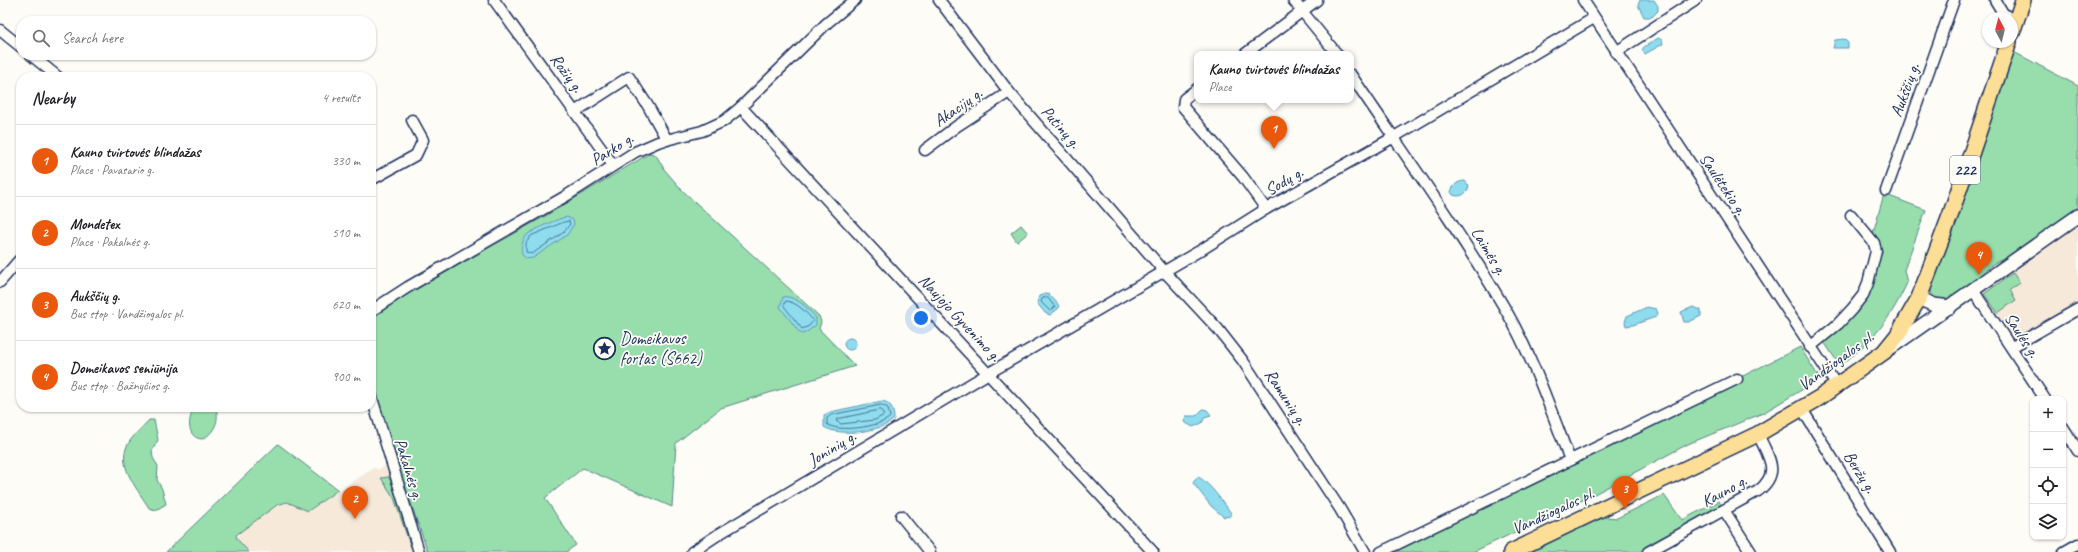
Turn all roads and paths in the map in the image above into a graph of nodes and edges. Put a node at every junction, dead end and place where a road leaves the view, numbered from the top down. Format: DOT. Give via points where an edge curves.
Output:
graph roads {
  1 [pos="494,0"];
  2 [pos="855,0"];
  3 [pos="939,0"];
  4 [pos="1293,0"];
  5 [pos="1317,0"];
  6 [pos="1583,0"];
  7 [pos="1696,0"];
  8 [pos="1954,0"];
  9 [pos="1995,0"];
  10 [pos="2023,0"];
  11 [pos="1302,12"];
  12 [pos="2002,12"];
  13 [pos="2017,12"];
  14 [pos="1594,18"];
  15 [pos="0,30"];
  16 [pos="16,43"];
  17 [pos="2007,48"];
  18 [pos="1249,51"];
  19 [pos="1334,51"];
  20 [pos="1616,52"];
  21 [pos="37,60"];
  22 [pos="52,72"];
  23 [pos="1354,79"];
  24 [pos="1009,92"];
  25 [pos="1194,92"];
  26 [pos="741,107"];
  27 [pos="576,111"];
  28 [pos="412,120"];
  29 [pos="1394,137"];
  30 [pos="667,140"];
  31 [pos="925,150"];
  32 [pos="613,165"];
  33 [pos="376,177"];
  34 [pos="1886,191"];
  35 [pos="1266,210"];
  36 [pos="1851,215"];
  37 [pos="2078,216"];
  38 [pos="16,264"];
  39 [pos="1164,271"];
  40 [pos="0,282"];
  41 [pos="1973,290"];
  42 [pos="1919,298"];
  43 [pos="1950,307"];
  44 [pos="376,308"];
  45 [pos="2078,309"];
  46 [pos="2012,347"];
  47 [pos="1810,348"];
  48 [pos="1884,352"];
  49 [pos="989,373"];
  50 [pos="1737,379"];
  51 [pos="1837,386"];
  52 [pos="2043,396"];
  53 [pos="1802,409"];
  54 [pos="376,411"];
  55 [pos="2066,432"];
  56 [pos="1758,434"];
  57 [pos="2078,451"];
  58 [pos="1570,460"];
  59 [pos="1724,510"];
  60 [pos="901,516"];
  61 [pos="2078,544"];
  62 [pos="419,552"];
  63 [pos="692,552"];
  64 [pos="930,552"];
  65 [pos="1153,552"];
  66 [pos="1365,552"];
  67 [pos="1381,552"];
  68 [pos="1511,552"];
  69 [pos="1648,552"];
  70 [pos="1751,552"];
  71 [pos="1890,552"];
  72 [pos="2064,552"];
  1 -- 27 [label="street, Rožių g."];
  2 -- 26 [label="street, Parko g." via="822,28"];
  3 -- 24 [label="street, Putinų g."];
  4 -- 11 [label="street"];
  5 -- 11 [label="street"];
  6 -- 14 [label="street, Saulėtekio g."];
  7 -- 20 [label="street"];
  8 -- 34 [label="street, Aukščių g."];
  9 -- 12 [label="street"];
  10 -- 13 [label="main road"];
  11 -- 18 [label="street"];
  11 -- 19 [label="street"];
  14 -- 20 [label="street, Saulėtekio g."];
  14 -- 29 [label="street, Sodų g."];
  15 -- 16 [label="street"];
  17 -- 42 [label="main road, Vandžiogalos pl. / 222" via="1950,216"];
  20 -- 47 [label="street, Saulėtekio g." via="1770,283"];
  21 -- 22 [label="street"];
  23 -- 29 [label="street, Laimės g."];
  24 -- 31 [label="street, Akacijų g."];
  24 -- 39 [label="street, Putinų g."];
  25 -- 35 [label="street" via="1184,99 1183,107 1243,177"];
  26 -- 30 [label="street, Parko g." via="710,128"];
  26 -- 49 [label="street, Naujojo Gyvenimo g."];
  27 -- 30 [label="street" via="629,77"];
  27 -- 32 [label="street, Rožių g."];
  28 -- 33 [label="street" via="423,140 418,153"];
  29 -- 35 [label="street, Sodų g."];
  29 -- 58 [label="street, Laimės g." via="1464,240 1505,308 1532,360"];
  30 -- 32 [label="street, Parko g." via="648,146"];
  32 -- 44 [label="street, Parko g." via="566,196"];
  35 -- 39 [label="street, Sodų g."];
  36 -- 47 [label="street" via="1874,243 1876,251 1868,283 1852,309"];
  37 -- 41 [label="main road"];
  38 -- 40 [label="street"];
  39 -- 49 [label="street, Sodų g."];
  39 -- 66 [label="street, Ramunių g." via="1218,329 1244,363 1340,509"];
  41 -- 43 [label="main road"];
  41 -- 46 [label="street, Saulės g."];
  42 -- 43 [label="main road" via="1934,306"];
  42 -- 48 [label="main road, Vandžiogalos pl. / 222" via="1897,336"];
  43 -- 48 [label="main road"];
  45 -- 46 [label="street"];
  46 -- 52 [label="street, Saulės g."];
  47 -- 51 [label="street, Saulėtekio g."];
  48 -- 51 [label="main road, Vandžiogalos pl. / 222"];
  49 -- 63 [label="street, Joninių g."];
  49 -- 65 [label="street, Naujojo Gyvenimo g."];
  50 -- 58 [label="street"];
  51 -- 53 [label="main road, Vandžiogalos pl. / 222"];
  53 -- 56 [label="main road, Vandžiogalos pl. / 222"];
  53 -- 71 [label="street, Beržų g."];
  54 -- 62 [label="street, Pakalnės g."];
  55 -- 57 [label="street"];
  56 -- 59 [label="street, Kauno g." via="1771,463 1771,479 1758,491"];
  56 -- 68 [label="main road, Vandžiogalos pl. / 222"];
  58 -- 67 [label="street"];
  59 -- 69 [label="street, Kauno g."];
  59 -- 70 [label="street"];
  60 -- 64 [label="street"];
  61 -- 72 [label="street"];
}
